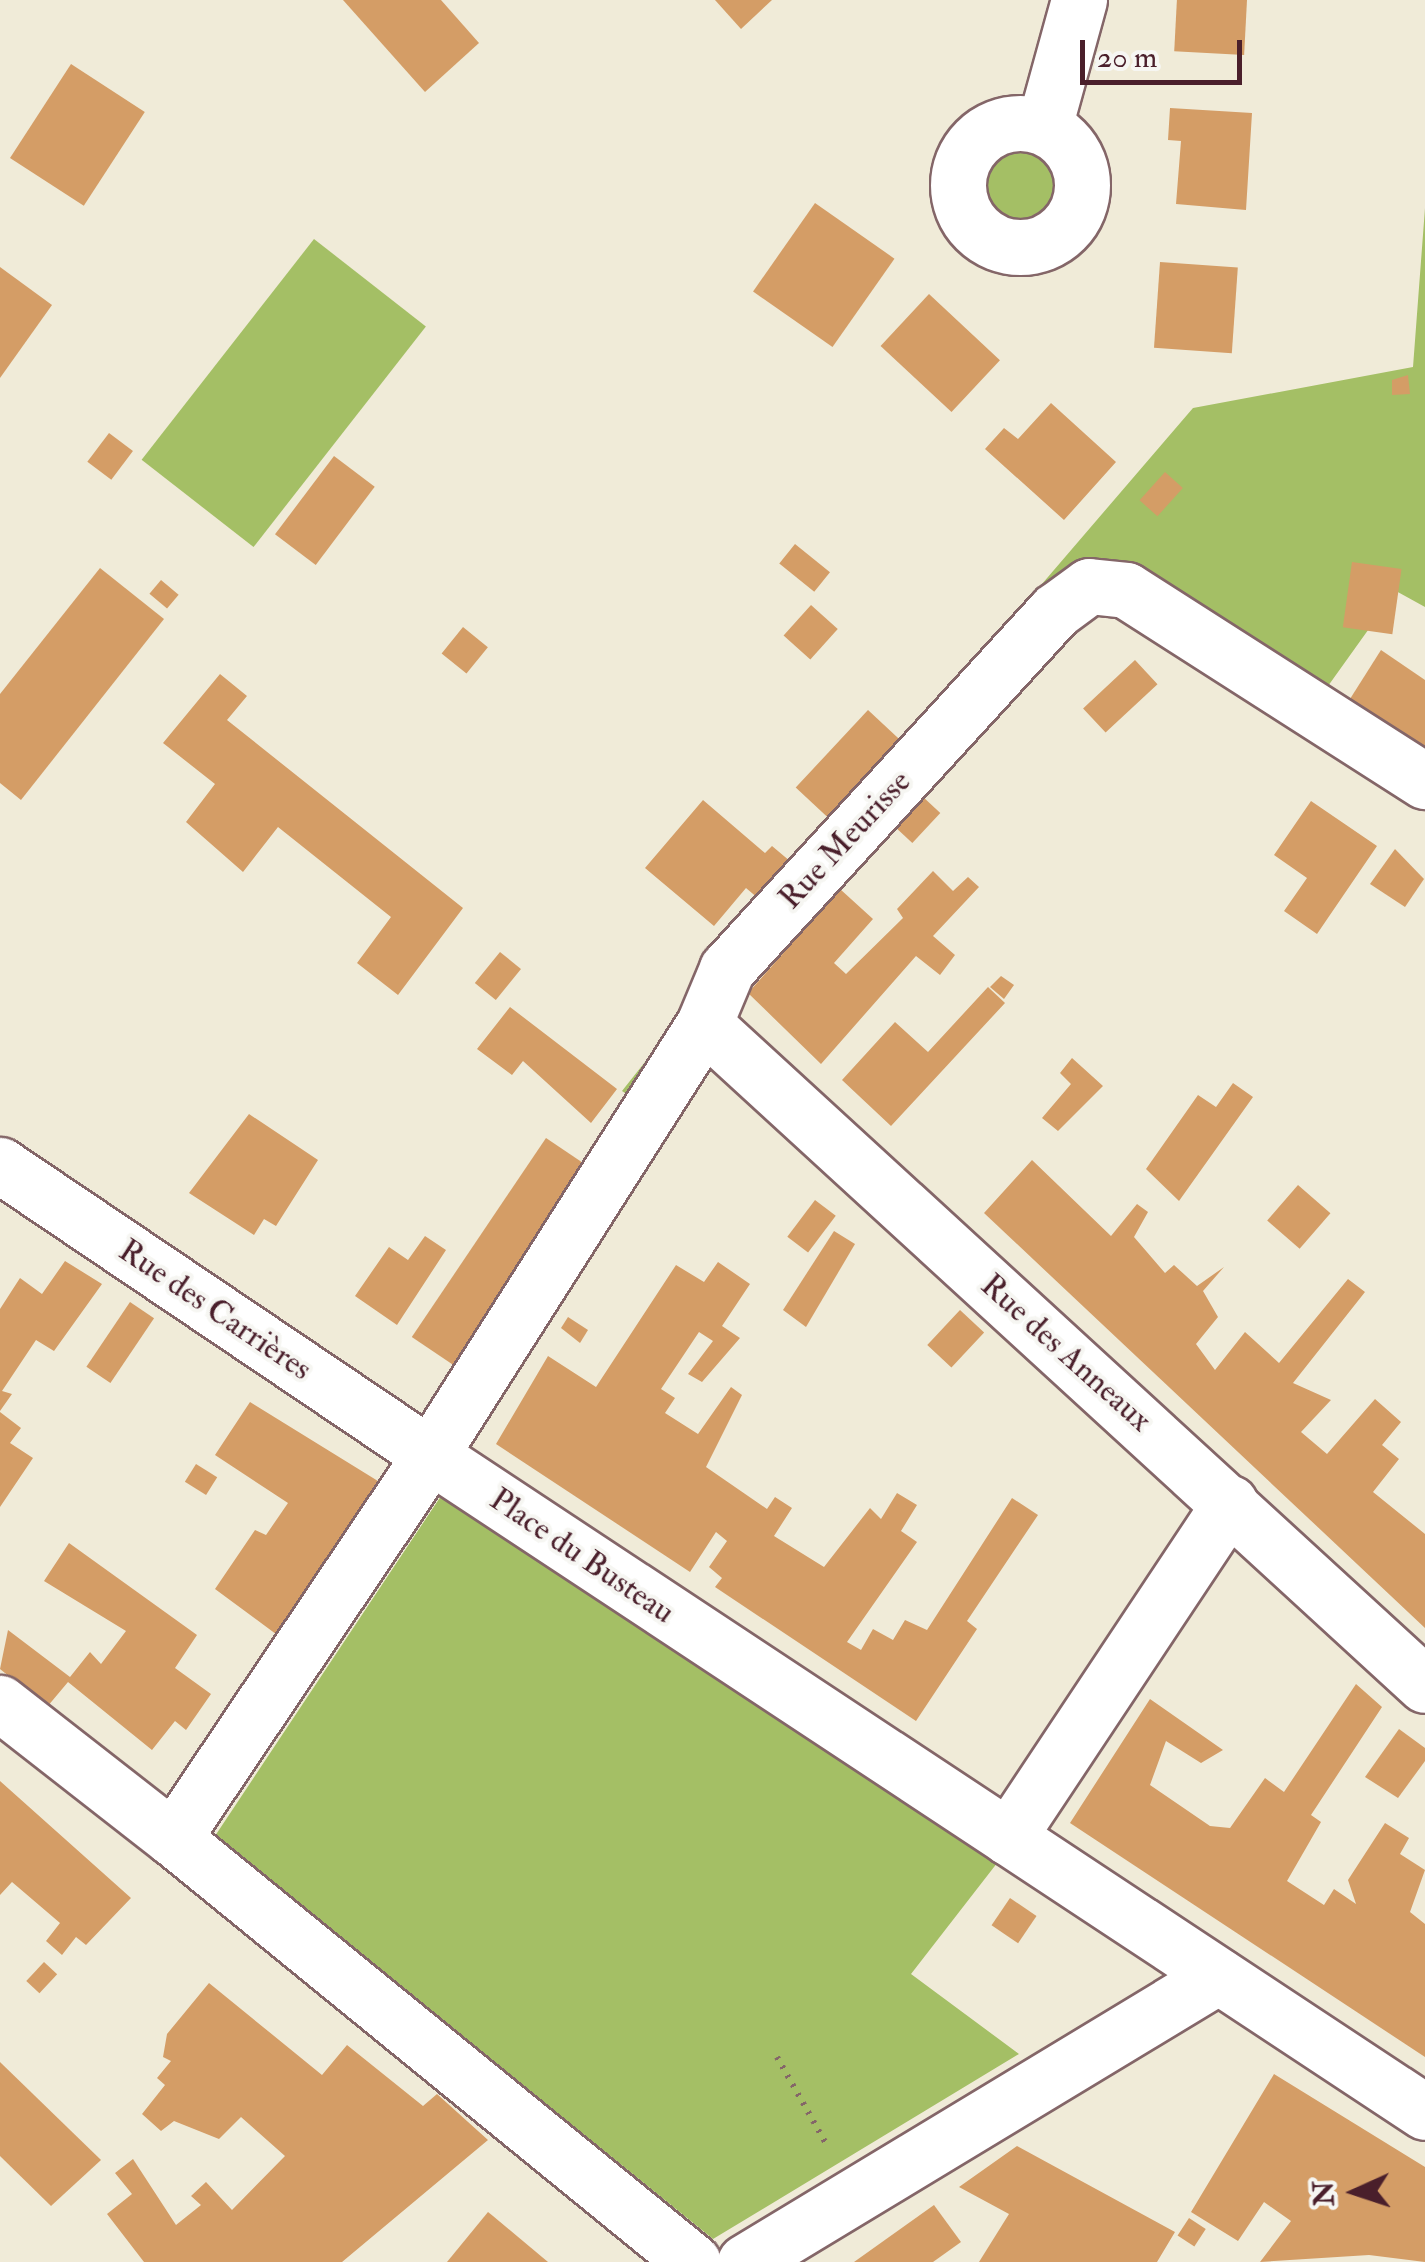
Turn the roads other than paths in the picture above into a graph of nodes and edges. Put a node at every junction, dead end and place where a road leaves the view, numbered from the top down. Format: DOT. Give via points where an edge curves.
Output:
graph roads {
  1 [pos="1079,0"];
  2 [pos="1044,127"];
  3 [pos="1425,781"];
  4 [pos="704,1024"];
  5 [pos="0,1166"];
  6 [pos="430,1455"];
  7 [pos="1230,1503"];
  8 [pos="1425,1685"];
  9 [pos="0,1703"];
  10 [pos="1008,1837"];
  11 [pos="173,1838"];
  12 [pos="1218,1976"];
  13 [pos="1425,2112"];
  14 [pos="693,2262"];
  15 [pos="745,2262"];
  1 -- 2 [label="street"];
  3 -- 4 [label="street, Rue Meurisse" via="1126,590 1089,586 1056,611 727,969"];
  4 -- 6 [label="street, Rue Meurisse"];
  4 -- 7 [label="street, Rue des Anneaux"];
  5 -- 6 [label="street, Rue des Carrières"];
  6 -- 10 [label="street, Place du Busteau"];
  6 -- 11 [label="street"];
  7 -- 8 [label="street, Rue des Anneaux"];
  7 -- 10 [label="street"];
  9 -- 11 [label="street"];
  10 -- 12 [label="street, Place du Busteau"];
  11 -- 14 [label="street"];
  12 -- 13 [label="street, Place du Busteau"];
  12 -- 15 [label="street"];
}
